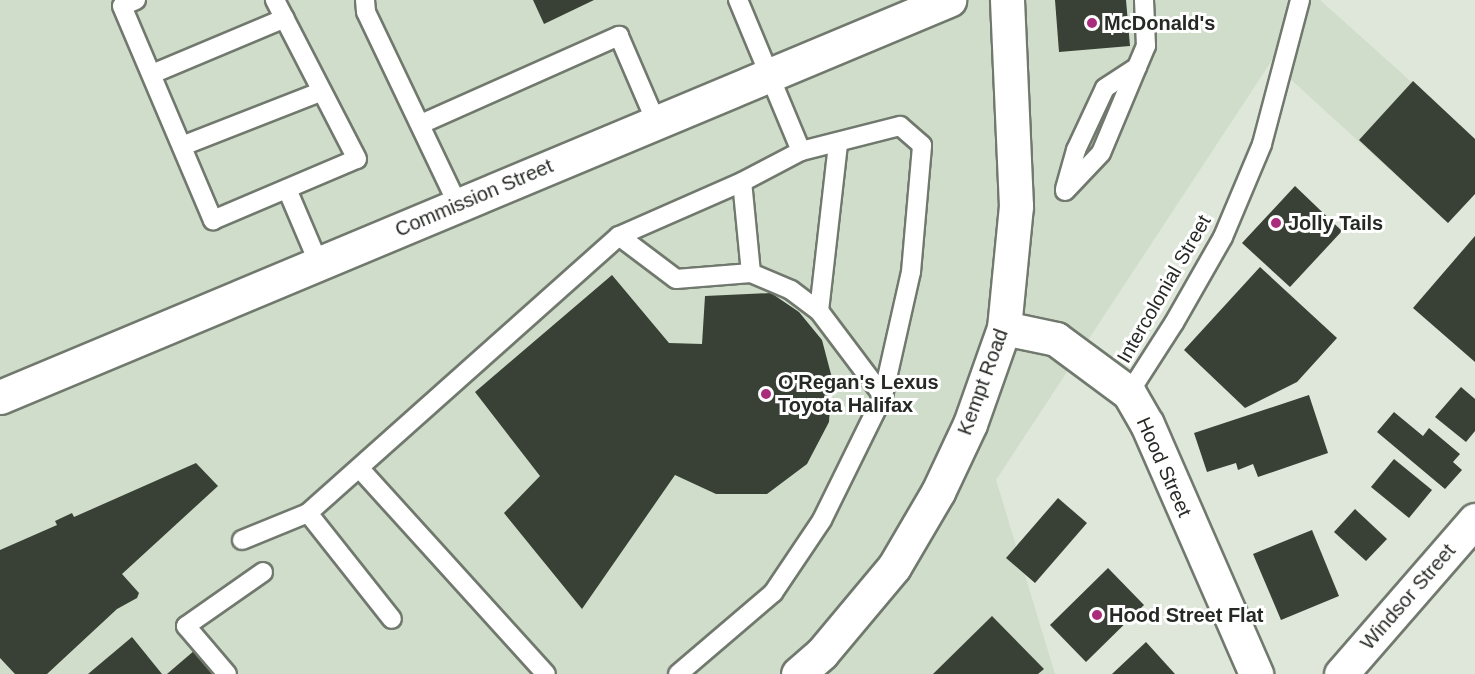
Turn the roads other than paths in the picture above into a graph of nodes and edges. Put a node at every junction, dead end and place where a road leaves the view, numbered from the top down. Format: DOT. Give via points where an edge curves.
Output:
graph roads {
  1 [pos="136,0"];
  2 [pos="275,0"];
  3 [pos="365,0"];
  4 [pos="738,0"];
  5 [pos="950,0"];
  6 [pos="1007,0"];
  7 [pos="1144,0"];
  8 [pos="1300,0"];
  9 [pos="285,18"];
  10 [pos="1137,67"];
  11 [pos="152,74"];
  12 [pos="769,74"];
  13 [pos="322,91"];
  14 [pos="656,122"];
  15 [pos="421,124"];
  16 [pos="838,143"];
  17 [pos="182,146"];
  18 [pos="801,151"];
  19 [pos="742,182"];
  20 [pos="286,189"];
  21 [pos="458,205"];
  22 [pos="619,236"];
  23 [pos="319,264"];
  24 [pos="751,273"];
  25 [pos="819,311"];
  26 [pos="1004,328"];
  27 [pos="1129,393"];
  28 [pos="883,396"];
  29 [pos="0,398"];
  30 [pos="361,470"];
  31 [pos="308,513"];
  32 [pos="1475,520"];
  33 [pos="242,540"];
  34 [pos="263,573"];
  35 [pos="392,619"];
  36 [pos="227,674"];
  37 [pos="546,674"];
  38 [pos="678,674"];
  39 [pos="798,674"];
  40 [pos="1256,674"];
  41 [pos="1341,674"];
  1 -- 11 [label="lane" via="122,6"];
  2 -- 9 [label="lane"];
  3 -- 15 [label="lane" via="366,12"];
  4 -- 12 [label="lane"];
  5 -- 12 [label="street, Commission Street"];
  6 -- 26 [label="street, Kempt Road" via="1016,206"];
  7 -- 10 [label="lane" via="1146,46"];
  8 -- 27 [label="lane, Intercolonial Street" via="1262,144 1222,237"];
  9 -- 11 [label="lane"];
  9 -- 13 [label="lane"];
  10 -- 10 [label="lane" via="1105,88 1076,150 1065,191 1101,153"];
  11 -- 17 [label="lane"];
  12 -- 14 [label="street, Commission Street"];
  12 -- 18 [label="lane"];
  13 -- 17 [label="lane"];
  13 -- 20 [label="lane" via="357,159"];
  14 -- 15 [label="lane" via="619,36"];
  14 -- 21 [label="street, Commission Street"];
  15 -- 21 [label="lane"];
  16 -- 18 [label="lane"];
  16 -- 25 [label="lane"];
  16 -- 28 [label="lane" via="900,126 922,145 911,272"];
  17 -- 20 [label="lane" via="213,220"];
  18 -- 19 [label="lane"];
  19 -- 22 [label="lane"];
  19 -- 24 [label="lane"];
  20 -- 23 [label="lane"];
  21 -- 23 [label="street, Commission Street"];
  22 -- 24 [label="lane" via="676,279"];
  22 -- 30 [label="lane"];
  23 -- 29 [label="street, Commission Street"];
  24 -- 25 [label="lane" via="791,290"];
  25 -- 28 [label="lane"];
  26 -- 27 [label="street, Hood Street" via="1056,339"];
  26 -- 39 [label="street, Kempt Road" via="970,424 938,492 894,567 822,653"];
  27 -- 40 [label="street, Hood Street" via="1147,424"];
  28 -- 38 [label="lane" via="822,520 773,593"];
  30 -- 31 [label="lane"];
  30 -- 37 [label="lane"];
  31 -- 33 [label="lane"];
  31 -- 35 [label="lane"];
  32 -- 41 [label="street, Windsor Street"];
  34 -- 36 [label="lane" via="186,626"];
}
